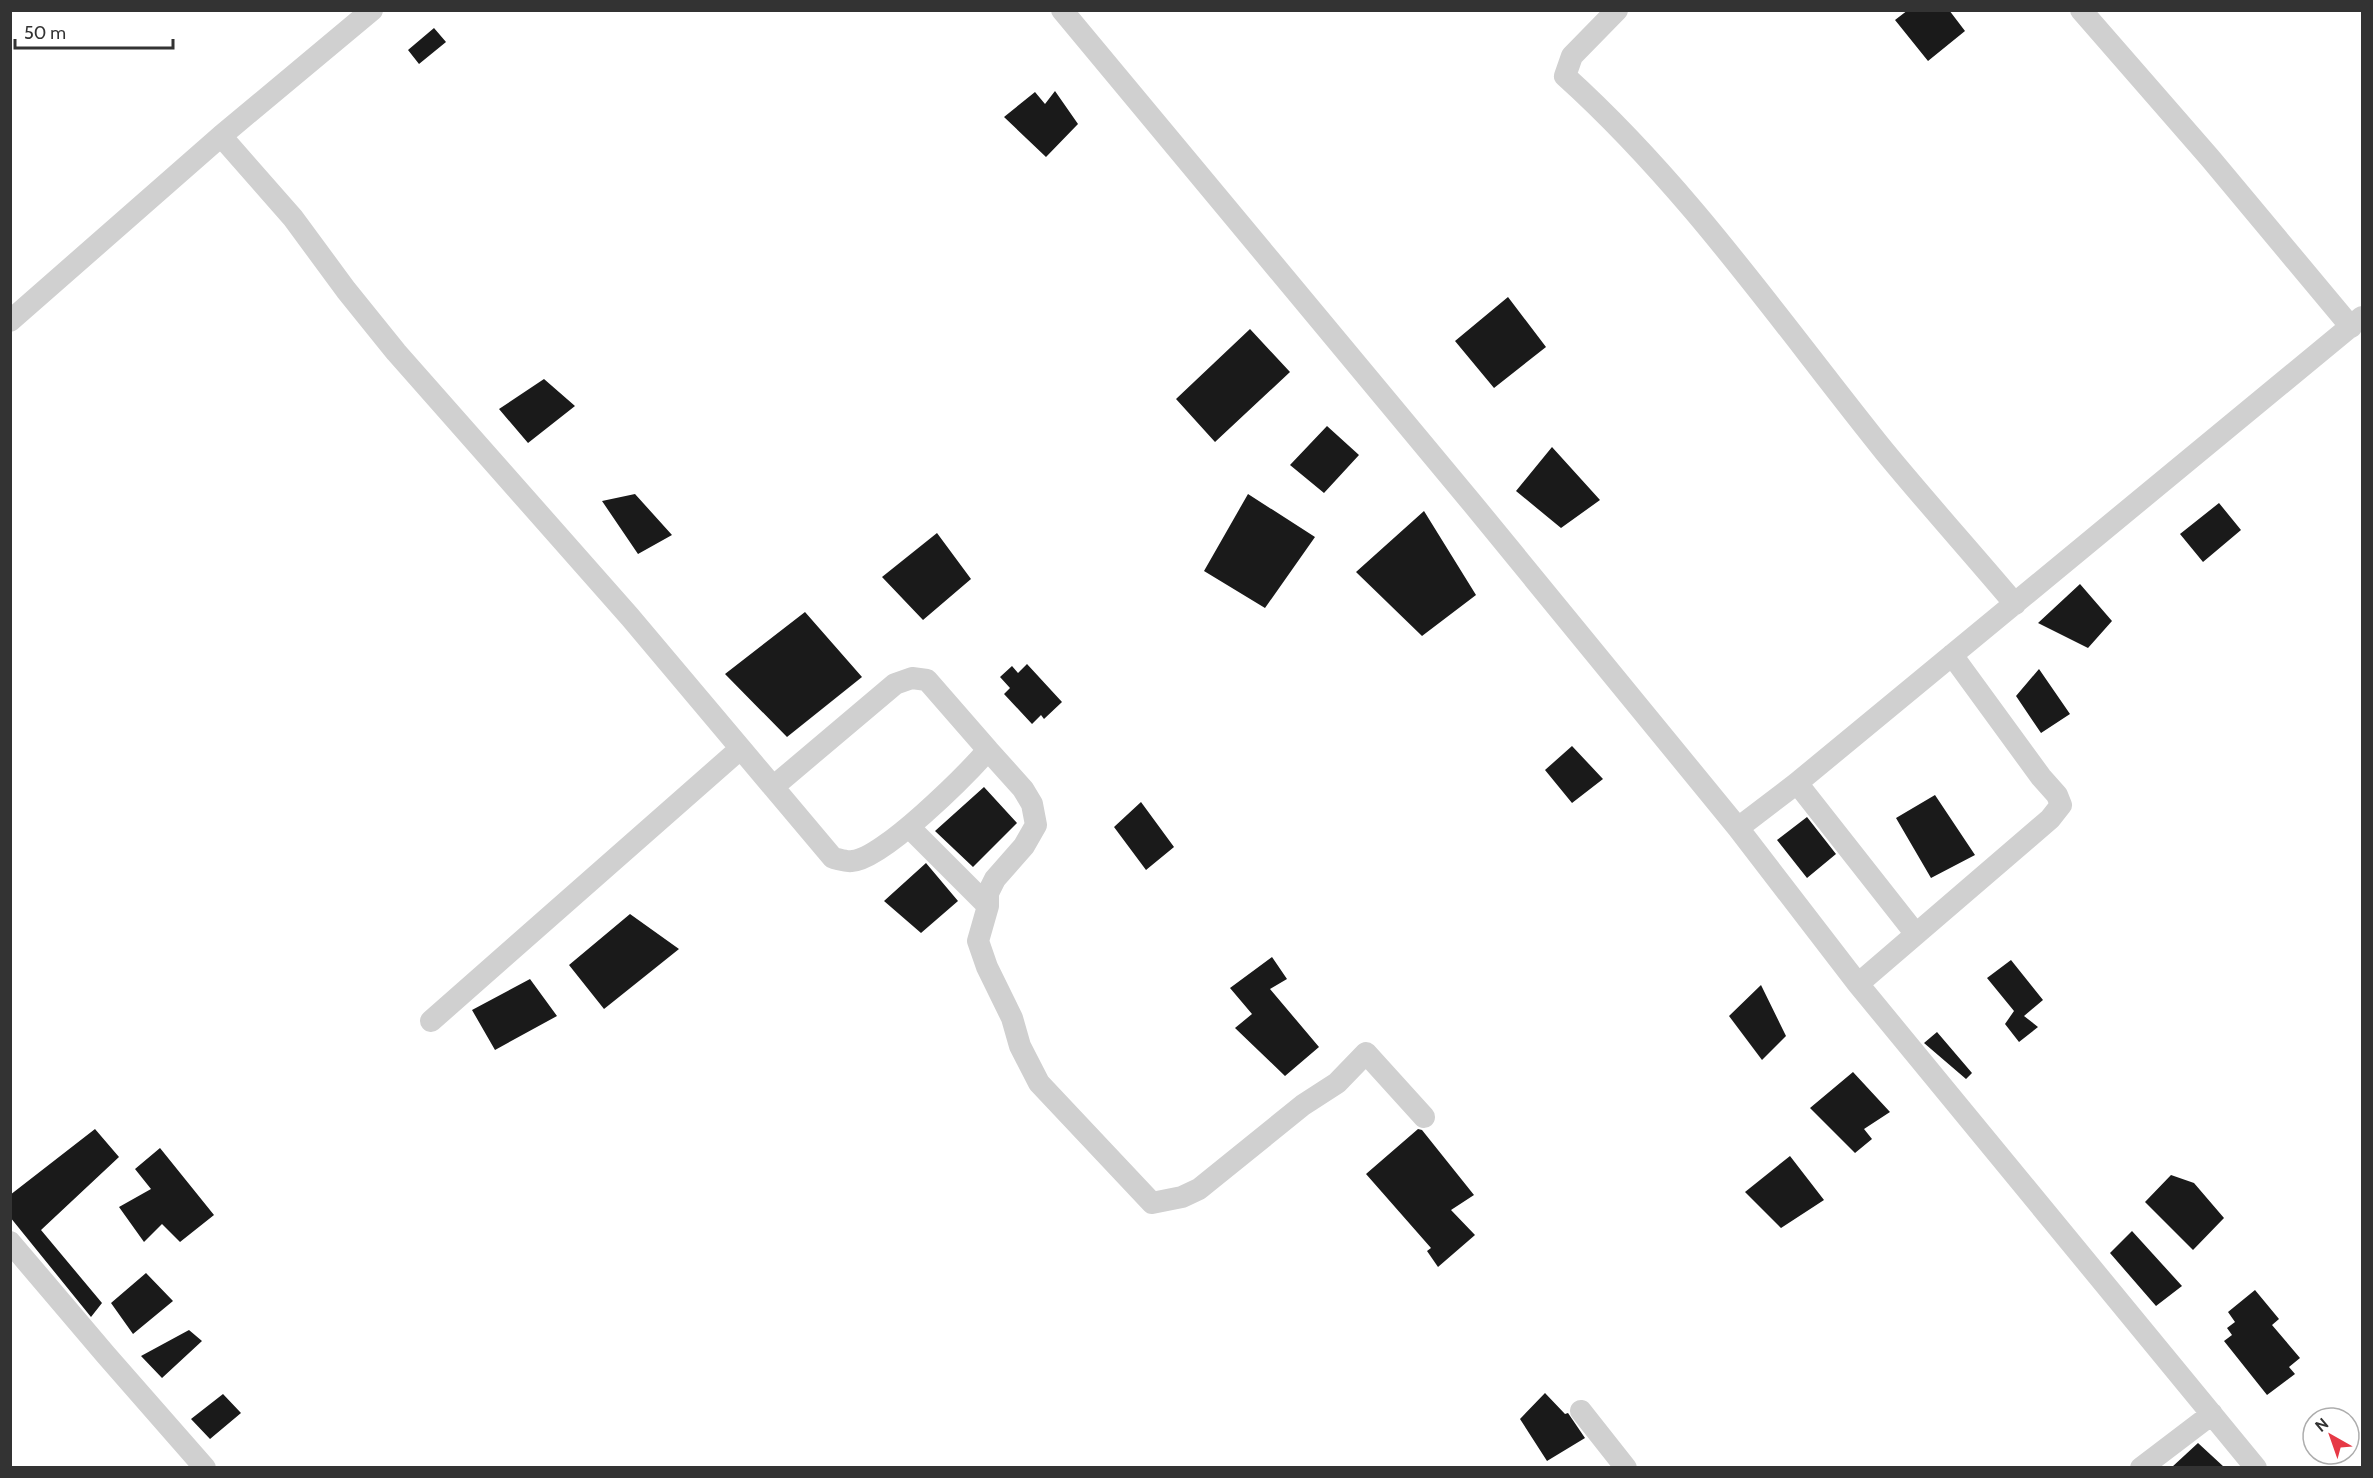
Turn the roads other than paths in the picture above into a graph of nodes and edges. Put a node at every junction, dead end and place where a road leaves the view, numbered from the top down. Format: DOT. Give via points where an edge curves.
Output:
graph roads {
  1 [pos="372,10"];
  2 [pos="1062,10"];
  3 [pos="1617,10"];
  4 [pos="2081,10"];
  5 [pos="221,136"];
  6 [pos="10,321"];
  7 [pos="2357,322"];
  8 [pos="2015,604"];
  9 [pos="1952,655"];
  10 [pos="740,749"];
  11 [pos="988,750"];
  12 [pos="1797,783"];
  13 [pos="773,787"];
  14 [pos="909,827"];
  15 [pos="1738,828"];
  16 [pos="988,906"];
  17 [pos="1916,933"];
  18 [pos="1858,984"];
  19 [pos="431,1021"];
  20 [pos="1424,1117"];
  21 [pos="10,1242"];
  22 [pos="1581,1411"];
  23 [pos="2212,1414"];
  24 [pos="204,1467"];
  25 [pos="1626,1467"];
  26 [pos="2141,1467"];
  27 [pos="2256,1467"];
  1 -- 5 [label="street"];
  2 -- 15 [label="street"];
  3 -- 8 [label="street" via="1572,56 1565,76 1666,178 1796,335 1885,452"];
  4 -- 7 [label="street"];
  5 -- 6 [label="street"];
  5 -- 10 [label="street" via="293,218 396,352 630,617"];
  7 -- 8 [label="street"];
  8 -- 9 [label="street"];
  9 -- 12 [label="street"];
  9 -- 17 [label="street" via="2061,805 2050,819"];
  10 -- 13 [label="street"];
  10 -- 19 [label="street"];
  11 -- 13 [label="street" via="927,680 912,678 895,684"];
  11 -- 14 [label="street"];
  11 -- 16 [label="street" via="1023,789 1032,804 1035,825 1024,846 995,879 988,892"];
  12 -- 15 [label="street"];
  12 -- 17 [label="street"];
  13 -- 14 [label="street" via="833,858 853,862"];
  14 -- 16 [label="street"];
  15 -- 18 [label="street"];
  16 -- 20 [label="street" via="978,941 1039,1083 1152,1203 1198,1189 1303,1105 1337,1083 1366,1053"];
  17 -- 18 [label="street"];
  18 -- 23 [label="street"];
  21 -- 24 [label="street"];
  22 -- 25 [label="street"];
  23 -- 26 [label="street"];
  23 -- 27 [label="street"];
}
